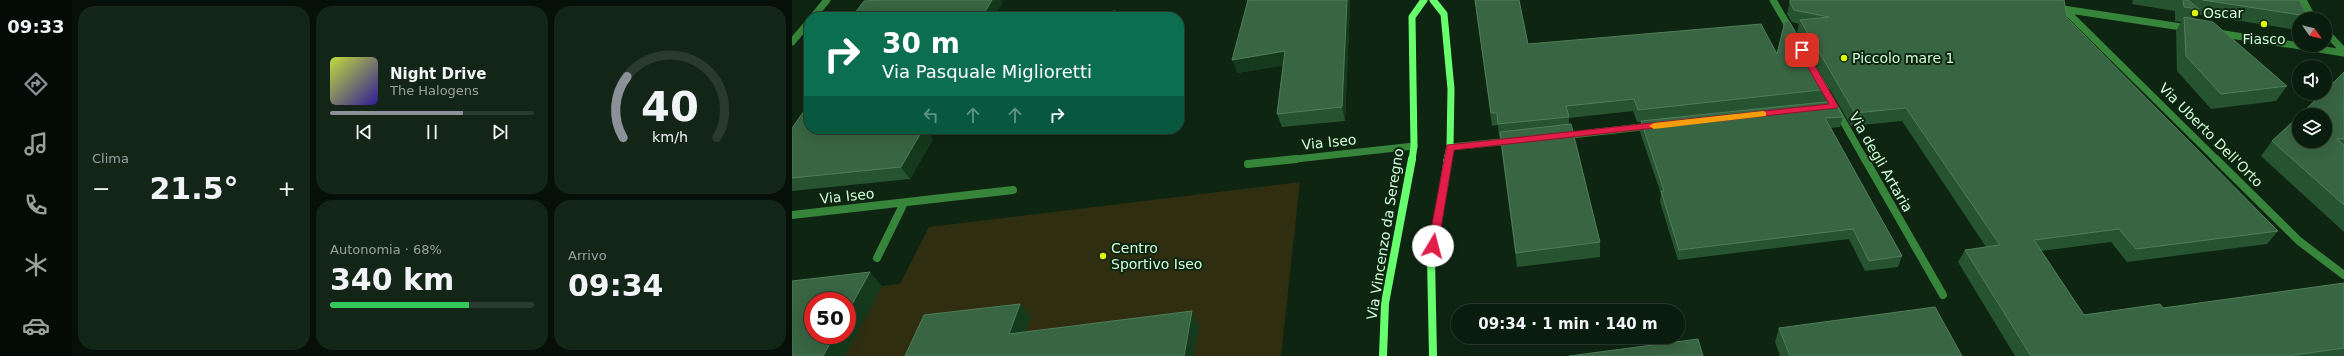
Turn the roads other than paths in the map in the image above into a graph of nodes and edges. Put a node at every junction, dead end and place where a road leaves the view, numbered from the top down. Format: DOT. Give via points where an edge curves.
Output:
graph roads {
  1 [pos="827,0"];
  2 [pos="1424,0"];
  3 [pos="1433,0"];
  4 [pos="1773,0"];
  5 [pos="2304,0"];
  6 [pos="817,12"];
  7 [pos="2310,12"];
  8 [pos="804,28"];
  9 [pos="2195,29"];
  10 [pos="2211,32"];
  11 [pos="2332,39"];
  12 [pos="1796,41"];
  13 [pos="792,42"];
  14 [pos="2344,52"];
  15 [pos="1820,82"];
  16 [pos="1660,125"];
  17 [pos="1557,136"];
  18 [pos="1517,140"];
  19 [pos="1414,146"];
  20 [pos="1450,147"];
  21 [pos="1248,164"];
  22 [pos="1013,190"];
  23 [pos="904,203"];
  24 [pos="792,215"];
  25 [pos="877,258"];
  26 [pos="2344,275"];
  27 [pos="1943,295"];
  28 [pos="1382,356"];
  29 [pos="1433,356"];
  1 -- 6 [label="street"];
  2 -- 19 [label="main road, Via Vincenzo da Seregno" via="1412,17"];
  3 -- 20 [label="main road" via="1444,14 1451,89"];
  4 -- 12 [label="street"];
  5 -- 7 [label="street"];
  8 -- 13 [label="street"];
  9 -- 26 [label="street, Via Uberto Dell'Orto" via="2061,8 2300,241"];
  10 -- 14 [label="street"];
  11 -- 14 [label="street"];
  15 -- 27 [label="street, Via degli Artaria" via="1830,107"];
  16 -- 17 [label="street"];
  18 -- 20 [label="street"];
  19 -- 21 [label="street, Via Iseo"];
  19 -- 28 [label="main road, Via Vincenzo da Seregno" via="1385,303"];
  20 -- 29 [label="main road" via="1431,258"];
  22 -- 23 [label="street, Via Iseo"];
  23 -- 24 [label="street, Via Iseo"];
  23 -- 25 [label="street"];
}
